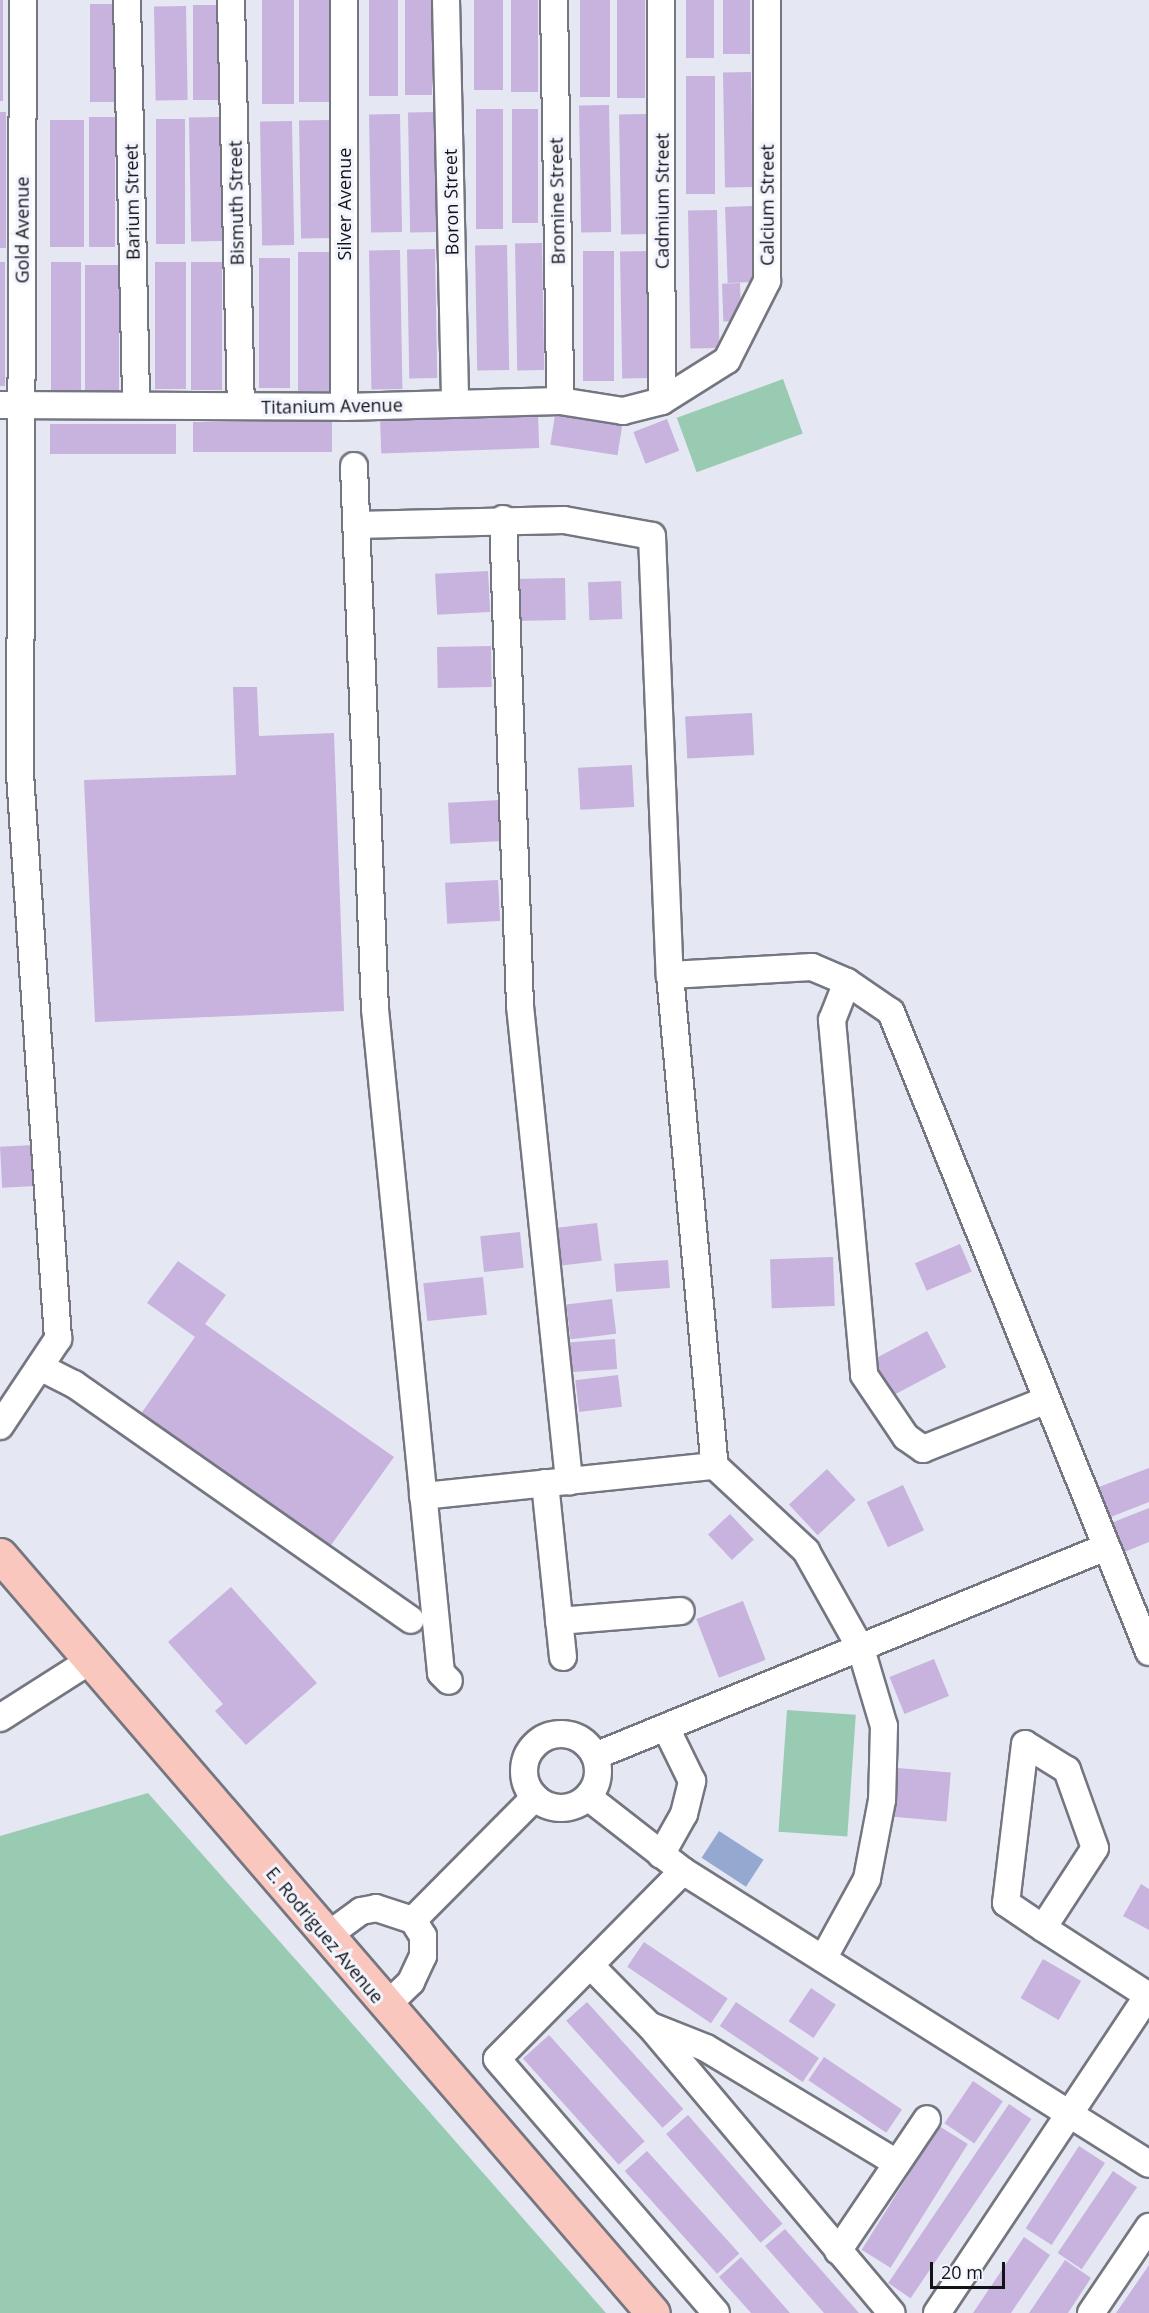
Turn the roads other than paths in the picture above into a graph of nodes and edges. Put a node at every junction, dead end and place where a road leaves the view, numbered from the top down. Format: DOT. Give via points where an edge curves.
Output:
graph roads {
  1 [pos="23,0"];
  2 [pos="127,0"];
  3 [pos="231,0"];
  4 [pos="344,0"];
  5 [pos="446,0"];
  6 [pos="554,0"];
  7 [pos="661,0"];
  8 [pos="768,0"];
  9 [pos="560,401"];
  10 [pos="662,401"];
  11 [pos="455,404"];
  12 [pos="11,405"];
  13 [pos="136,405"];
  14 [pos="241,406"];
  15 [pos="344,407"];
  16 [pos="354,466"];
  17 [pos="10,508"];
  18 [pos="503,519"];
  19 [pos="356,525"];
  20 [pos="670,975"];
  21 [pos="847,982"];
  22 [pos="40,1366"];
  23 [pos="1044,1401"];
  24 [pos="0,1426"];
  25 [pos="715,1466"];
  26 [pos="557,1482"];
  27 [pos="423,1496"];
  28 [pos="1106,1547"];
  29 [pos="0,1555"];
  30 [pos="681,1611"];
  31 [pos="411,1620"];
  32 [pos="559,1621"];
  33 [pos="861,1649"];
  34 [pos="1149,1652"];
  35 [pos="563,1657"];
  36 [pos="91,1660"];
  37 [pos="449,1681"];
  38 [pos="0,1718"];
  39 [pos="666,1728"];
  40 [pos="595,1756"];
  41 [pos="536,1797"];
  42 [pos="588,1797"];
  43 [pos="661,1855"];
  44 [pos="683,1871"];
  45 [pos="413,1920"];
  46 [pos="1043,1928"];
  47 [pos="327,1936"];
  48 [pos="823,1959"];
  49 [pos="590,1965"];
  50 [pos="1149,1995"];
  51 [pos="386,2006"];
  52 [pos="650,2026"];
  53 [pos="1072,2113"];
  54 [pos="927,2119"];
  55 [pos="897,2163"];
  56 [pos="1149,2164"];
  57 [pos="1149,2227"];
  58 [pos="838,2251"];
  59 [pos="652,2313"];
  60 [pos="716,2313"];
  61 [pos="892,2313"];
  62 [pos="937,2313"];
  63 [pos="1091,2313"];
  1 -- 12 [label="street, Gold Avenue"];
  2 -- 13 [label="street, Barium Street"];
  3 -- 14 [label="street, Bismuth Street"];
  4 -- 15 [label="street, Silver Avenue"];
  5 -- 11 [label="street, Boron Street"];
  6 -- 9 [label="street, Bromine Street"];
  7 -- 10 [label="street, Cadmium Street"];
  8 -- 10 [label="street, Calcium Street" via="768,281 727,360"];
  9 -- 10 [label="street, Titanium Avenue" via="623,411"];
  9 -- 11 [label="street, Titanium Avenue"];
  11 -- 15 [label="street, Titanium Avenue"];
  12 -- 13 [label="street, Titanium Avenue"];
  12 -- 17 [label="street, Gold Avenue" via="20,460"];
  13 -- 14 [label="street, Titanium Avenue"];
  14 -- 15 [label="street, Titanium Avenue"];
  16 -- 19 [label="street"];
  17 -- 22 [label="street, Gold Avenue" via="22,833 58,1339"];
  18 -- 19 [label="street"];
  18 -- 20 [label="street" via="564,519 652,536"];
  18 -- 26 [label="street" via="520,1006"];
  19 -- 27 [label="street" via="375,1009"];
  20 -- 21 [label="street" via="812,967"];
  20 -- 25 [label="street"];
  21 -- 23 [label="street" via="891,1012"];
  21 -- 23 [label="street" via="832,1020 864,1375 906,1437 923,1449"];
  22 -- 24 [label="street, Gold Avenue"];
  22 -- 31 [label="street" via="74,1384"];
  23 -- 28 [label="street"];
  25 -- 26 [label="street"];
  25 -- 33 [label="street" via="806,1551"];
  26 -- 27 [label="street"];
  26 -- 32 [label="street"];
  27 -- 37 [label="street" via="441,1673"];
  28 -- 33 [label="street"];
  28 -- 34 [label="street"];
  29 -- 36 [label="main road, E. Rodriguez Avenue"];
  30 -- 32 [label="street"];
  32 -- 35 [label="street"];
  33 -- 39 [label="street"];
  33 -- 48 [label="street" via="884,1726 882,1800 867,1879"];
  36 -- 38 [label="street"];
  36 -- 47 [label="main road, E. Rodriguez Avenue"];
  39 -- 40 [label="street"];
  39 -- 43 [label="street" via="692,1781 684,1814"];
  40 -- 41 [label="street" via="576,1737 558,1734 540,1740 525,1763 526,1782"];
  40 -- 42 [label="street" via="598,1777"];
  41 -- 42 [label="street" via="566,1808"];
  41 -- 45 [label="street"];
  42 -- 43 [label="street"];
  43 -- 44 [label="street"];
  44 -- 48 [label="street"];
  44 -- 49 [label="street"];
  45 -- 47 [label="street" via="376,1908 361,1911"];
  45 -- 51 [label="street" via="423,1936 423,1956 411,1982"];
  46 -- 46 [label="street" via="1006,1903 1025,1744 1067,1770 1095,1848"];
  46 -- 50 [label="street"];
  47 -- 51 [label="main road, E. Rodriguez Avenue"];
  48 -- 53 [label="street"];
  49 -- 52 [label="street"];
  49 -- 60 [label="street" via="497,2059"];
  50 -- 53 [label="street"];
  51 -- 59 [label="main road, E. Rodriguez Avenue"];
  52 -- 55 [label="street" via="706,2048"];
  52 -- 58 [label="street"];
  53 -- 56 [label="street"];
  53 -- 62 [label="street"];
  54 -- 55 [label="street"];
  55 -- 58 [label="street"];
  57 -- 63 [label="street"];
  58 -- 61 [label="street"];
}
